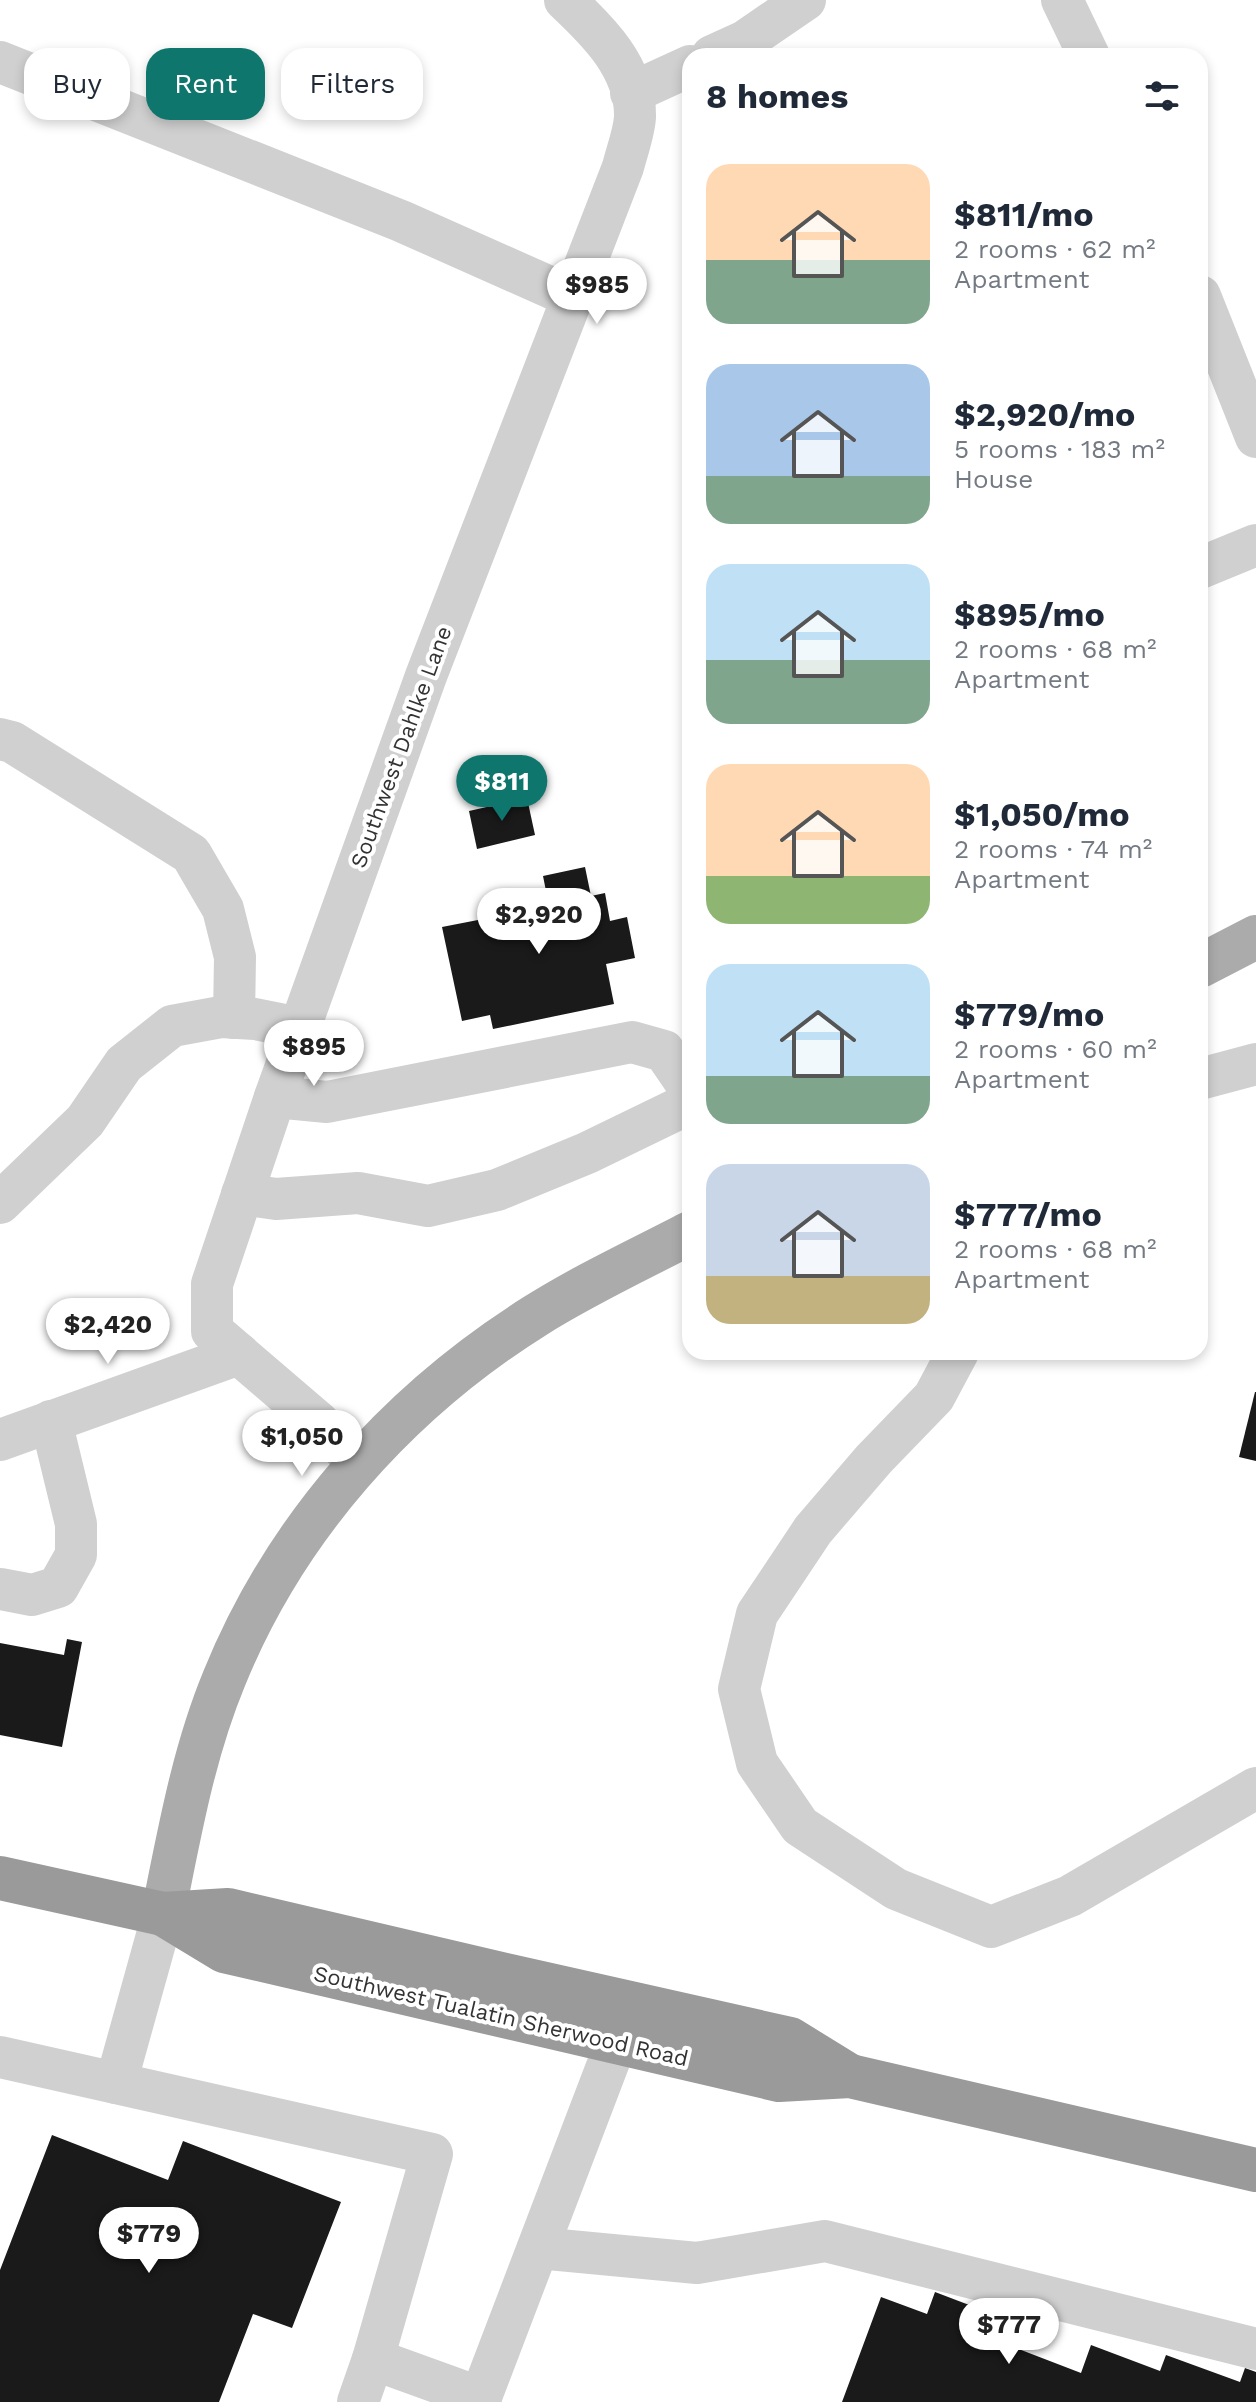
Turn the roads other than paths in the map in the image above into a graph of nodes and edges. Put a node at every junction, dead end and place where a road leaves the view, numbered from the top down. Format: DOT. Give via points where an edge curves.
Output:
graph roads {
  1 [pos="565,0"];
  2 [pos="805,0"];
  3 [pos="1062,0"];
  4 [pos="741,48"];
  5 [pos="1085,48"];
  6 [pos="0,62"];
  7 [pos="682,70"];
  8 [pos="631,93"];
  9 [pos="572,297"];
  10 [pos="1208,316"];
  11 [pos="1256,437"];
  12 [pos="1256,545"];
  13 [pos="1208,565"];
  14 [pos="0,739"];
  15 [pos="1256,937"];
  16 [pos="1208,962"];
  17 [pos="234,1018"];
  18 [pos="300,1028"];
  19 [pos="1256,1064"];
  20 [pos="682,1077"];
  21 [pos="1208,1077"];
  22 [pos="275,1097"];
  23 [pos="682,1107"];
  24 [pos="242,1194"];
  25 [pos="0,1203"];
  26 [pos="682,1237"];
  27 [pos="239,1354"];
  28 [pos="954,1360"];
  29 [pos="51,1421"];
  30 [pos="1,1438"];
  31 [pos="359,1464"];
  32 [pos="0,1589"];
  33 [pos="1256,1788"];
  34 [pos="0,1878"];
  35 [pos="163,1914"];
  36 [pos="616,2043"];
  37 [pos="0,2057"];
  38 [pos="850,2076"];
  39 [pos="116,2083"];
  40 [pos="1256,2170"];
  41 [pos="538,2248"];
  42 [pos="1256,2349"];
  43 [pos="373,2359"];
  44 [pos="480,2400"];
  45 [pos="358,2402"];
  1 -- 8 [label="street, Southwest Dahlke Lane" via="600,33 629,79"];
  2 -- 4 [label="street"];
  3 -- 5 [label="street"];
  6 -- 9 [label="street" via="401,221"];
  7 -- 8 [label="street"];
  8 -- 9 [label="street, Southwest Dahlke Lane" via="635,117 623,167"];
  9 -- 18 [label="street, Southwest Dahlke Lane" via="426,676"];
  10 -- 11 [label="street"];
  12 -- 13 [label="street"];
  14 -- 17 [label="street" via="191,854 223,909 235,957"];
  15 -- 16 [label="main road"];
  17 -- 18 [label="street"];
  17 -- 25 [label="street" via="172,1026 124,1064 85,1121"];
  18 -- 22 [label="street, Southwest Dahlke Lane"];
  19 -- 21 [label="street"];
  20 -- 22 [label="street" via="664,1051 632,1042 327,1102"];
  22 -- 24 [label="street, Southwest Dahlke Lane"];
  23 -- 24 [label="street" via="497,1190 428,1206 358,1193 276,1199"];
  24 -- 27 [label="street, Southwest Dahlke Lane" via="212,1284 212,1331"];
  26 -- 31 [label="main road" via="496,1342 405,1415"];
  27 -- 29 [label="street"];
  27 -- 31 [label="street, Southwest Dahlke Lane"];
  28 -- 33 [label="street" via="934,1397 813,1530 757,1614 739,1689 757,1763 800,1826 896,1889 991,1927 1070,1896"];
  29 -- 30 [label="street"];
  29 -- 32 [label="street" via="76,1524 76,1555 58,1587 32,1595"];
  31 -- 35 [label="main road" via="265,1592 223,1679 186,1801"];
  34 -- 35 [label="highway, Southwest Tualatin Sherwood Road"];
  35 -- 36 [label="highway, Southwest Tualatin Sherwood Road" via="224,1951"];
  35 -- 38 [label="highway, Southwest Tualatin Sherwood Road" via="228,1910 790,2039"];
  35 -- 39 [label="street"];
  36 -- 38 [label="highway, Southwest Tualatin Sherwood Road" via="779,2080"];
  36 -- 41 [label="street"];
  37 -- 39 [label="street"];
  38 -- 40 [label="highway, Southwest Tualatin Sherwood Road"];
  39 -- 43 [label="street" via="432,2154"];
  41 -- 42 [label="street" via="697,2263 825,2241"];
  41 -- 44 [label="street"];
  43 -- 44 [label="street"];
  43 -- 45 [label="street"];
}
